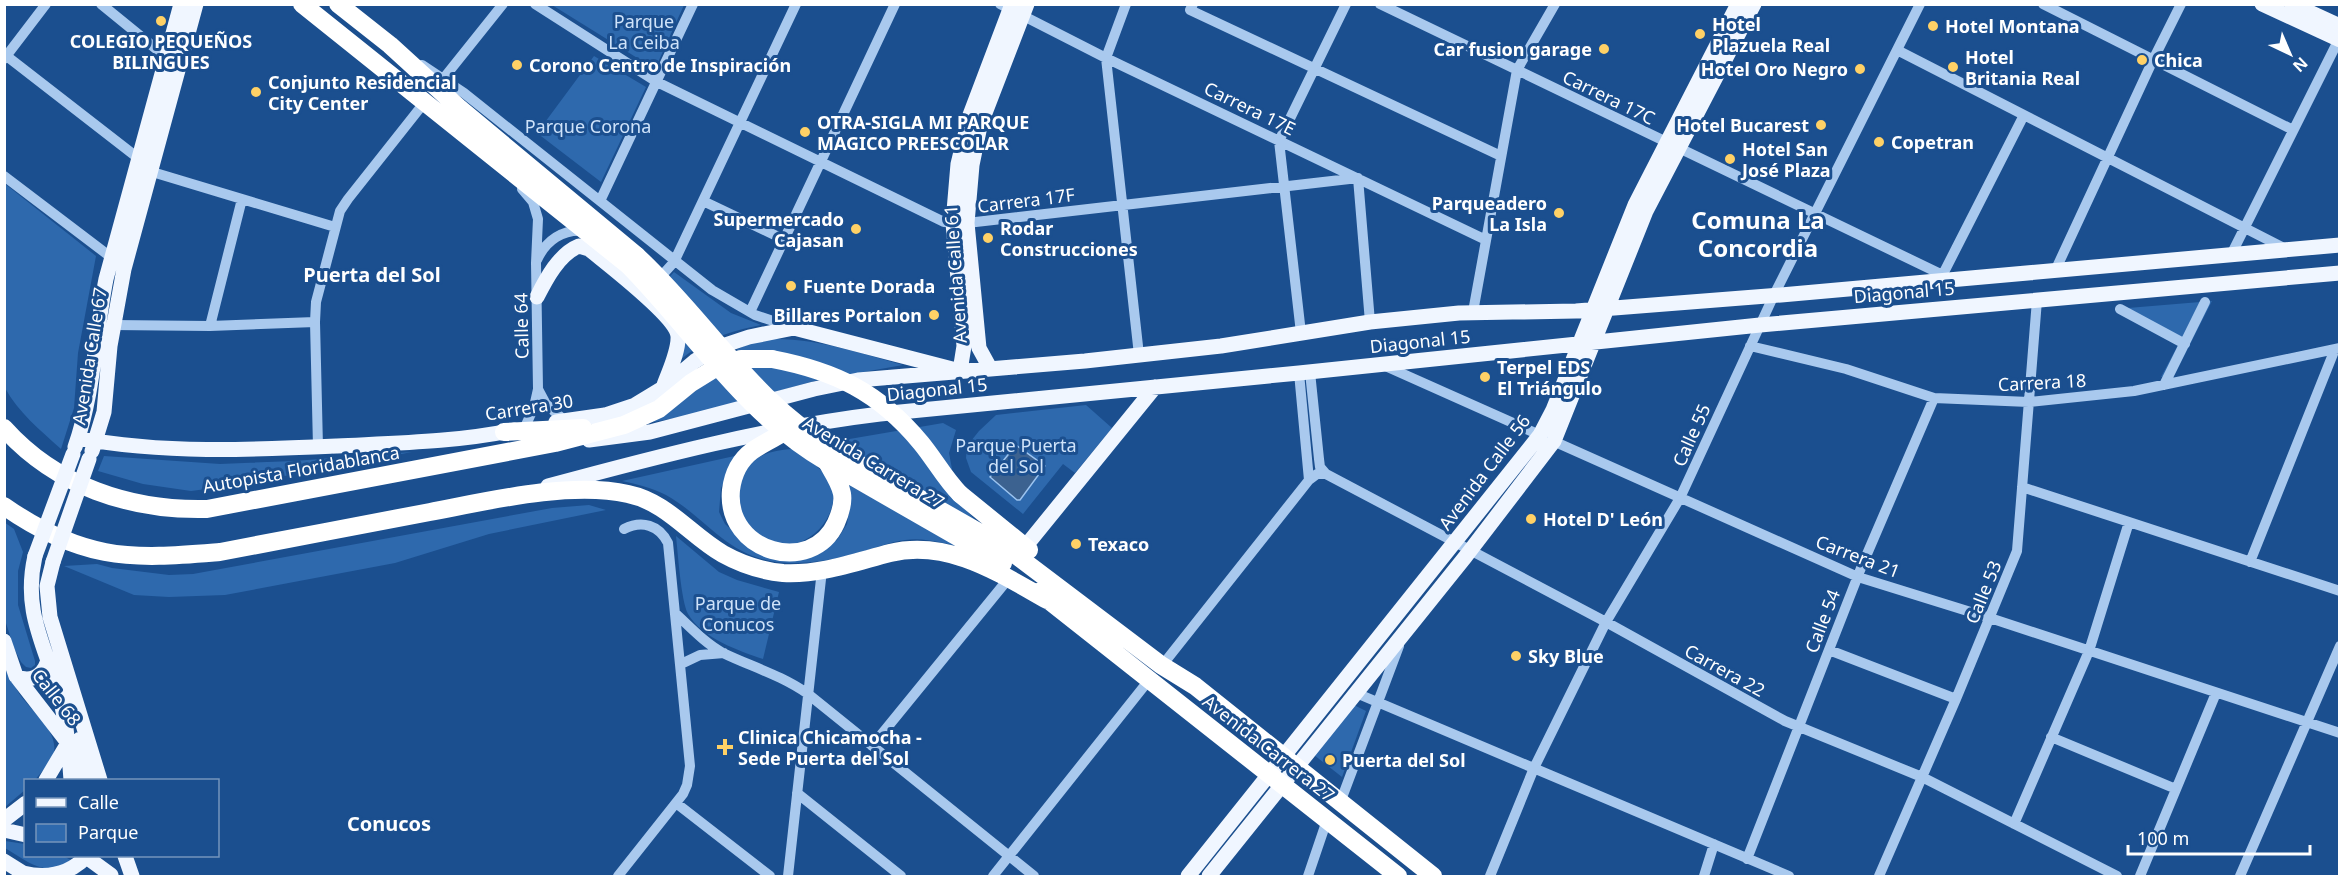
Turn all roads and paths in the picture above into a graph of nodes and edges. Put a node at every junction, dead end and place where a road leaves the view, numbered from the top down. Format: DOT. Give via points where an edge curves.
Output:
graph roads {
  1 [pos="46,4"];
  2 [pos="101,4"];
  3 [pos="181,4"];
  4 [pos="196,4"];
  5 [pos="302,4"];
  6 [pos="338,4"];
  7 [pos="503,4"];
  8 [pos="535,4"];
  9 [pos="693,4"];
  10 [pos="796,4"];
  11 [pos="895,4"];
  12 [pos="1126,4"];
  13 [pos="1346,4"];
  14 [pos="1380,4"];
  15 [pos="1555,4"];
  16 [pos="1738,4"];
  17 [pos="1754,4"];
  18 [pos="1920,4"];
  19 [pos="2043,4"];
  20 [pos="2181,4"];
  21 [pos="2262,4"];
  22 [pos="2292,4"];
  23 [pos="1191,7"];
  24 [pos="1015,8"];
  25 [pos="2339,36"];
  26 [pos="390,45"];
  27 [pos="1897,50"];
  28 [pos="5,56"];
  29 [pos="166,57"];
  30 [pos="1106,58"];
  31 [pos="2153,60"];
  32 [pos="179,67"];
  33 [pos="1315,68"];
  34 [pos="1517,70"];
  35 [pos="443,79"];
  36 [pos="657,82"];
  37 [pos="424,103"];
  38 [pos="2024,115"];
  39 [pos="741,122"];
  40 [pos="2293,130"];
  41 [pos="1280,141"];
  42 [pos="1672,146"];
  43 [pos="485,152"];
  44 [pos="1501,156"];
  45 [pos="138,158"];
  46 [pos="2108,158"];
  47 [pos="822,161"];
  48 [pos="149,171"];
  49 [pos="4,176"];
  50 [pos="1358,178"];
  51 [pos="1285,187"];
  52 [pos="242,199"];
  53 [pos="600,201"];
  54 [pos="703,201"];
  55 [pos="1122,205"];
  56 [pos="1814,214"];
  57 [pos="960,223"];
  58 [pos="335,227"];
  59 [pos="2245,228"];
  60 [pos="589,232"];
  61 [pos="785,240"];
  62 [pos="1486,240"];
  63 [pos="2340,245"];
  64 [pos="2289,250"];
  65 [pos="2231,255"];
  66 [pos="112,258"];
  67 [pos="633,260"];
  68 [pos="674,262"];
  69 [pos="536,263"];
  70 [pos="2055,271"];
  71 [pos="2336,275"];
  72 [pos="1945,279"];
  73 [pos="1773,295"];
  74 [pos="644,296"];
  75 [pos="537,297"];
  76 [pos="2037,300"];
  77 [pos="2205,302"];
  78 [pos="1601,309"];
  79 [pos="2120,309"];
  80 [pos="750,312"];
  81 [pos="1473,312"];
  82 [pos="315,322"];
  83 [pos="1371,322"];
  84 [pos="113,325"];
  85 [pos="1760,325"];
  86 [pos="210,326"];
  87 [pos="794,328"];
  88 [pos="1301,333"];
  89 [pos="1595,342"];
  90 [pos="1580,343"];
  91 [pos="2185,344"];
  92 [pos="1750,346"];
  93 [pos="2337,349"];
  94 [pos="1139,355"];
  95 [pos="1383,364"];
  96 [pos="990,368"];
  97 [pos="960,371"];
  98 [pos="1304,373"];
  99 [pos="2164,385"];
  100 [pos="1155,387"];
  101 [pos="663,388"];
  102 [pos="538,389"];
  103 [pos="1934,398"];
  104 [pos="2029,402"];
  105 [pos="565,421"];
  106 [pos="624,425"];
  107 [pos="4,428"];
  108 [pos="525,428"];
  109 [pos="788,430"];
  110 [pos="504,432"];
  111 [pos="78,438"];
  112 [pos="1547,438"];
  113 [pos="95,441"];
  114 [pos="555,443"];
  115 [pos="318,447"];
  116 [pos="833,457"];
  117 [pos="1326,474"];
  118 [pos="1309,480"];
  119 [pos="2022,487"];
  120 [pos="513,496"];
  121 [pos="1680,498"];
  122 [pos="4,506"];
  123 [pos="2129,522"];
  124 [pos="624,529"];
  125 [pos="1456,542"];
  126 [pos="1025,547"];
  127 [pos="1470,550"];
  128 [pos="2250,562"];
  129 [pos="822,570"];
  130 [pos="1858,577"];
  131 [pos="1009,578"];
  132 [pos="2340,591"];
  133 [pos="1047,600"];
  134 [pos="676,614"];
  135 [pos="1990,618"];
  136 [pos="1606,622"];
  137 [pos="1404,632"];
  138 [pos="4,641"];
  139 [pos="2340,646"];
  140 [pos="1829,650"];
  141 [pos="2089,651"];
  142 [pos="724,653"];
  143 [pos="1168,658"];
  144 [pos="47,663"];
  145 [pos="681,664"];
  146 [pos="16,676"];
  147 [pos="1149,680"];
  148 [pos="1195,686"];
  149 [pos="1356,693"];
  150 [pos="2216,693"];
  151 [pos="808,694"];
  152 [pos="74,696"];
  153 [pos="1956,699"];
  154 [pos="1378,702"];
  155 [pos="2306,723"];
  156 [pos="1799,727"];
  157 [pos="2340,734"];
  158 [pos="2051,737"];
  159 [pos="68,743"];
  160 [pos="872,746"];
  161 [pos="1290,762"];
  162 [pos="1534,768"];
  163 [pos="1922,777"];
  164 [pos="47,779"];
  165 [pos="71,779"];
  166 [pos="86,779"];
  167 [pos="100,779"];
  168 [pos="1276,780"];
  169 [pos="2176,789"];
  170 [pos="797,793"];
  171 [pos="676,803"];
  172 [pos="1340,803"];
  173 [pos="24,805"];
  174 [pos="4,820"];
  175 [pos="1327,820"];
  176 [pos="2014,824"];
  177 [pos="4,830"];
  178 [pos="24,835"];
  179 [pos="1714,844"];
  180 [pos="1009,856"];
  181 [pos="85,857"];
  182 [pos="90,857"];
  183 [pos="126,857"];
  184 [pos="1747,859"];
  185 [pos="4,861"];
  186 [pos="2097,872"];
  187 [pos="25,875"];
  188 [pos="107,876"];
  189 [pos="132,876"];
  190 [pos="618,876"];
  191 [pos="767,876"];
  192 [pos="788,876"];
  193 [pos="901,876"];
  194 [pos="993,876"];
  195 [pos="1034,876"];
  196 [pos="1188,876"];
  197 [pos="1209,876"];
  198 [pos="1308,876"];
  199 [pos="1398,876"];
  200 [pos="1433,876"];
  201 [pos="1490,876"];
  202 [pos="1704,876"];
  203 [pos="1789,876"];
  204 [pos="1880,876"];
  205 [pos="2117,876"];
  206 [pos="2140,876"];
  207 [pos="2240,876"];
  1 -- 28 [label="street"];
  2 -- 29 [label="street"];
  3 -- 29 [label="main road, Avenida Calle 67"];
  4 -- 32 [label="main road, Avenida Calle 67"];
  5 -- 37 [label="highway, Avenida Carrera 27"];
  6 -- 26 [label="highway, Avenida Carrera 27"];
  7 -- 35 [label="street"];
  8 -- 36 [label="street, Carrera 17F"];
  9 -- 36 [label="street"];
  10 -- 39 [label="street"];
  11 -- 47 [label="street"];
  12 -- 30 [label="street"];
  13 -- 33 [label="street"];
  14 -- 34 [label="street, Carrera 17C"];
  15 -- 34 [label="street"];
  16 -- 42 [label="main road, Avenida Calle 56"];
  17 -- 42 [label="main road, Avenida Calle 56"];
  18 -- 27 [label="street, Calle 55"];
  19 -- 31 [label="street"];
  20 -- 31 [label="street"];
  21 -- 25 [label="main road"];
  22 -- 25 [label="main road"];
  23 -- 33 [label="street"];
  24 -- 30 [label="street, Carrera 17E"];
  24 -- 57 [label="main road, Avenida Calle 61" via="980,126"];
  25 -- 40 [label="street"];
  26 -- 35 [label="street, Avenida Carrera 27"];
  26 -- 67 [label="highway, Avenida Carrera 27"];
  27 -- 38 [label="street"];
  27 -- 56 [label="street, Calle 55"];
  28 -- 45 [label="street"];
  29 -- 32 [label="street"];
  29 -- 45 [label="main road, Avenida Calle 67"];
  30 -- 41 [label="street, Carrera 17E"];
  30 -- 55 [label="street"];
  31 -- 40 [label="street"];
  31 -- 46 [label="street"];
  32 -- 48 [label="main road, Avenida Calle 67"];
  33 -- 41 [label="street"];
  33 -- 44 [label="street"];
  34 -- 42 [label="street, Carrera 17C"];
  34 -- 44 [label="street"];
  35 -- 53 [label="street, Avenida Carrera 27"];
  36 -- 39 [label="street, Carrera 17F"];
  36 -- 53 [label="street"];
  37 -- 43 [label="highway, Avenida Carrera 27"];
  37 -- 58 [label="street" via="348,199"];
  38 -- 46 [label="street"];
  38 -- 72 [label="street"];
  39 -- 47 [label="street, Carrera 17F"];
  39 -- 54 [label="street"];
  40 -- 59 [label="street"];
  41 -- 50 [label="street, Carrera 17E"];
  41 -- 51 [label="street"];
  42 -- 56 [label="street, Carrera 17C"];
  42 -- 78 [label="main road, Avenida Calle 56"];
  43 -- 60 [label="highway, Avenida Carrera 27"];
  43 -- 69 [label="street, Calle 64" via="533,202 538,219"];
  44 -- 62 [label="street"];
  45 -- 66 [label="main road, Avenida Calle 67"];
  46 -- 59 [label="street"];
  46 -- 70 [label="street"];
  47 -- 57 [label="street, Carrera 17F" via="944,222"];
  47 -- 61 [label="street"];
  48 -- 52 [label="street"];
  48 -- 84 [label="main road, Avenida Calle 67"];
  49 -- 66 [label="street"];
  50 -- 51 [label="street, Carrera 17F"];
  50 -- 62 [label="street, Carrera 17E"];
  50 -- 83 [label="street"];
  51 -- 55 [label="street, Carrera 17F"];
  51 -- 88 [label="street"];
  52 -- 58 [label="street"];
  52 -- 86 [label="street"];
  53 -- 68 [label="street, Avenida Carrera 27"];
  54 -- 61 [label="street"];
  54 -- 68 [label="street"];
  55 -- 57 [label="street, Carrera 17F"];
  55 -- 94 [label="street"];
  56 -- 72 [label="street, Carrera 17C"];
  56 -- 73 [label="street, Calle 55"];
  57 -- 96 [label="main road, Avenida Calle 61" via="979,348"];
  57 -- 97 [label="main road, Avenida Calle 61" via="964,346"];
  58 -- 82 [label="street" via="316,302"];
  59 -- 64 [label="street"];
  59 -- 65 [label="street"];
  60 -- 67 [label="highway, Avenida Carrera 27"];
  60 -- 69 [label="street" via="566,232 556,237 547,243"];
  61 -- 80 [label="street"];
  62 -- 81 [label="street"];
  63 -- 64 [label="main road, Diagonal 15"];
  64 -- 65 [label="main road, Diagonal 15"];
  65 -- 70 [label="main road, Diagonal 15"];
  66 -- 111 [label="main road, Avenida Calle 67" via="98,323 90,395"];
  67 -- 116 [label="highway, Avenida Carrera 27, bridge" via="684,304 762,394"];
  68 -- 74 [label="street"];
  68 -- 80 [label="street, Avenida Carrera 27"];
  69 -- 75 [label="street, Calle 64"];
  70 -- 72 [label="main road, Diagonal 15"];
  71 -- 76 [label="main road, Diagonal 15"];
  72 -- 73 [label="main road, Diagonal 15"];
  73 -- 78 [label="main road, Diagonal 15"];
  73 -- 85 [label="street, Calle 55"];
  74 -- 75 [label="main road" via="590,249 579,246 565,255"];
  74 -- 101 [label="main road" via="673,323 677,333"];
  75 -- 102 [label="street, Calle 64"];
  76 -- 85 [label="main road, Diagonal 15"];
  76 -- 104 [label="street, Calle 53"];
  77 -- 91 [label="street"];
  78 -- 81 [label="main road, Diagonal 15"];
  78 -- 89 [label="main road, Avenida Calle 56"];
  78 -- 90 [label="main road, Avenida Calle 56"];
  79 -- 91 [label="street"];
  80 -- 87 [label="street, Avenida Carrera 27"];
  81 -- 83 [label="main road, Diagonal 15"];
  82 -- 86 [label="street"];
  82 -- 115 [label="street"];
  83 -- 88 [label="main road, Diagonal 15"];
  84 -- 86 [label="street"];
  84 -- 113 [label="main road, Avenida Calle 67" via="104,412"];
  85 -- 89 [label="main road, Diagonal 15"];
  85 -- 92 [label="street, Calle 55"];
  87 -- 97 [label="main road, Carrera 30"];
  87 -- 101 [label="main road, Carrera 30" via="716,348"];
  88 -- 94 [label="main road, Diagonal 15"];
  89 -- 90 [label="main road, Diagonal 15"];
  89 -- 112 [label="main road, Avenida Calle 56"];
  90 -- 95 [label="main road, Diagonal 15"];
  90 -- 112 [label="main road, Avenida Calle 56" via="1553,410"];
  91 -- 99 [label="street"];
  92 -- 103 [label="street, Carrera 18" via="1846,369"];
  92 -- 121 [label="street, Calle 55"];
  93 -- 99 [label="street, Carrera 18"];
  93 -- 128 [label="street"];
  94 -- 96 [label="main road, Diagonal 15"];
  95 -- 98 [label="main road, Diagonal 15"];
  95 -- 112 [label="street, Carrera 21"];
  96 -- 97 [label="main road, Diagonal 15"];
  97 -- 114 [label="main road, Diagonal 15" via="858,380 650,432"];
  98 -- 100 [label="main road, Diagonal 15"];
  98 -- 117 [label="street" via="1318,459"];
  98 -- 118 [label="street"];
  99 -- 104 [label="street, Carrera 18" via="2089,398"];
  100 -- 109 [label="main road, Diagonal 15" via="870,415"];
  100 -- 126 [label="main road"];
  101 -- 105 [label="main road, Carrera 30" via="621,411"];
  102 -- 105 [label="street" via="546,404"];
  102 -- 108 [label="street, Calle 64"];
  103 -- 104 [label="street, Carrera 18"];
  103 -- 130 [label="street, Calle 54"];
  104 -- 119 [label="street, Calle 53"];
  105 -- 108 [label="main road, Carrera 30"];
  106 -- 110 [label="highway"];
  106 -- 114 [label="highway, Autopista Floridablanca"];
  106 -- 126 [label="highway, bridge" via="659,409 720,365 741,359 772,359 826,373 881,403 914,435 960,494"];
  107 -- 114 [label="highway, Autopista Floridablanca" via="51,468 83,487 126,501 187,510 225,507"];
  108 -- 110 [label="main road, Carrera 30"];
  109 -- 116 [label="highway" via="752,451 732,479 732,513 752,541 772,551 806,549 833,529 844,496"];
  109 -- 120 [label="main road, Diagonal 15"];
  110 -- 115 [label="main road, Carrera 30"];
  111 -- 113 [label="main road, Carrera 30"];
  111 -- 144 [label="main road, Avenida Calle 67, bridge" via="35,556 30,596"];
  112 -- 121 [label="street, Carrera 21"];
  112 -- 125 [label="main road, Avenida Calle 56"];
  112 -- 127 [label="main road, Avenida Calle 56"];
  113 -- 115 [label="main road, Carrera 30" via="203,451"];
  113 -- 152 [label="main road, Avenida Calle 67, bridge" via="47,585 48,608"];
  116 -- 133 [label="highway, Avenida Carrera 27" via="1003,563"];
  116 -- 148 [label="highway, Avenida Carrera 27" via="1005,547 1161,665"];
  117 -- 118 [label="street"];
  117 -- 125 [label="street, Carrera 22"];
  118 -- 143 [label="street"];
  119 -- 123 [label="street"];
  119 -- 135 [label="street, Calle 53" via="2016,550"];
  120 -- 122 [label="highway" via="232,550 193,554 105,552 53,534"];
  120 -- 129 [label="highway" via="596,490 630,494 666,510 722,553 746,564 783,573"];
  121 -- 130 [label="street, Carrera 21"];
  121 -- 136 [label="street, Calle 55"];
  123 -- 128 [label="street"];
  123 -- 141 [label="street"];
  124 -- 134 [label="street" via="650,525 664,535 670,551"];
  125 -- 127 [label="street, Carrera 22"];
  125 -- 161 [label="main road, Avenida Calle 56"];
  126 -- 143 [label="highway"];
  127 -- 136 [label="street, Carrera 22"];
  127 -- 137 [label="main road, Avenida Calle 56"];
  128 -- 132 [label="street"];
  129 -- 131 [label="highway" via="891,553 927,550 968,558"];
  129 -- 151 [label="street"];
  130 -- 135 [label="street, Carrera 21"];
  130 -- 140 [label="street, Calle 54"];
  131 -- 133 [label="highway"];
  131 -- 160 [label="street"];
  133 -- 147 [label="highway, Avenida Carrera 27"];
  134 -- 142 [label="street"];
  134 -- 145 [label="street"];
  135 -- 141 [label="street, Carrera 21"];
  135 -- 153 [label="street, Calle 53"];
  136 -- 156 [label="street, Carrera 22"];
  136 -- 162 [label="street, Calle 55"];
  137 -- 149 [label="main road, Avenida Calle 56"];
  137 -- 154 [label="street"];
  138 -- 146 [label="main road, Calle 68"];
  139 -- 155 [label="street"];
  140 -- 153 [label="street"];
  140 -- 156 [label="street, Calle 54"];
  141 -- 150 [label="street, Carrera 21"];
  141 -- 158 [label="street"];
  142 -- 145 [label="street" via="700,655"];
  142 -- 151 [label="street" via="777,675"];
  143 -- 148 [label="highway"];
  144 -- 146 [label="main road" via="36,678"];
  144 -- 159 [label="main road, Avenida Calle 67" via="62,707"];
  145 -- 171 [label="street" via="690,766 687,785"];
  146 -- 159 [label="main road, Calle 68"];
  147 -- 168 [label="highway, Avenida Carrera 27"];
  147 -- 180 [label="street"];
  148 -- 161 [label="highway, Avenida Carrera 27"];
  149 -- 154 [label="street"];
  149 -- 161 [label="main road, Avenida Calle 56"];
  150 -- 155 [label="street, Carrera 21"];
  150 -- 169 [label="street"];
  151 -- 160 [label="street"];
  151 -- 170 [label="street"];
  152 -- 166 [label="main road"];
  152 -- 167 [label="main road, Avenida Calle 67"];
  153 -- 163 [label="street, Calle 53"];
  154 -- 162 [label="street"];
  154 -- 172 [label="street"];
  155 -- 157 [label="street, Carrera 21"];
  155 -- 207 [label="street"];
  156 -- 163 [label="street, Carrera 22"];
  156 -- 184 [label="street, Calle 54"];
  158 -- 169 [label="street"];
  158 -- 176 [label="street"];
  159 -- 164 [label="main road"];
  159 -- 165 [label="main road, Avenida Calle 67"];
  160 -- 180 [label="street"];
  161 -- 168 [label="main road, Avenida Calle 56"];
  161 -- 172 [label="highway, Avenida Carrera 27"];
  162 -- 179 [label="street"];
  162 -- 201 [label="street, Calle 55"];
  163 -- 176 [label="street, Carrera 22"];
  163 -- 204 [label="street, Calle 53"];
  168 -- 175 [label="highway, Avenida Carrera 27"];
  168 -- 196 [label="main road, Avenida Calle 56"];
  168 -- 197 [label="main road, Avenida Calle 56"];
  169 -- 206 [label="street"];
  170 -- 192 [label="street"];
  170 -- 193 [label="street"];
  171 -- 190 [label="street"];
  171 -- 191 [label="street"];
  172 -- 200 [label="highway, Avenida Carrera 27"];
  173 -- 174 [label="main road"];
  175 -- 198 [label="street"];
  175 -- 199 [label="highway, Avenida Carrera 27"];
  176 -- 186 [label="street, Carrera 22"];
  177 -- 178 [label="main road"];
  179 -- 184 [label="street"];
  179 -- 202 [label="street"];
  180 -- 194 [label="street"];
  180 -- 195 [label="street"];
  181 -- 187 [label="main road" via="55,875"];
  182 -- 188 [label="main road, bridge"];
  183 -- 189 [label="main road"];
  184 -- 203 [label="street"];
  185 -- 187 [label="main road"];
  186 -- 205 [label="street, Carrera 22"];
}
